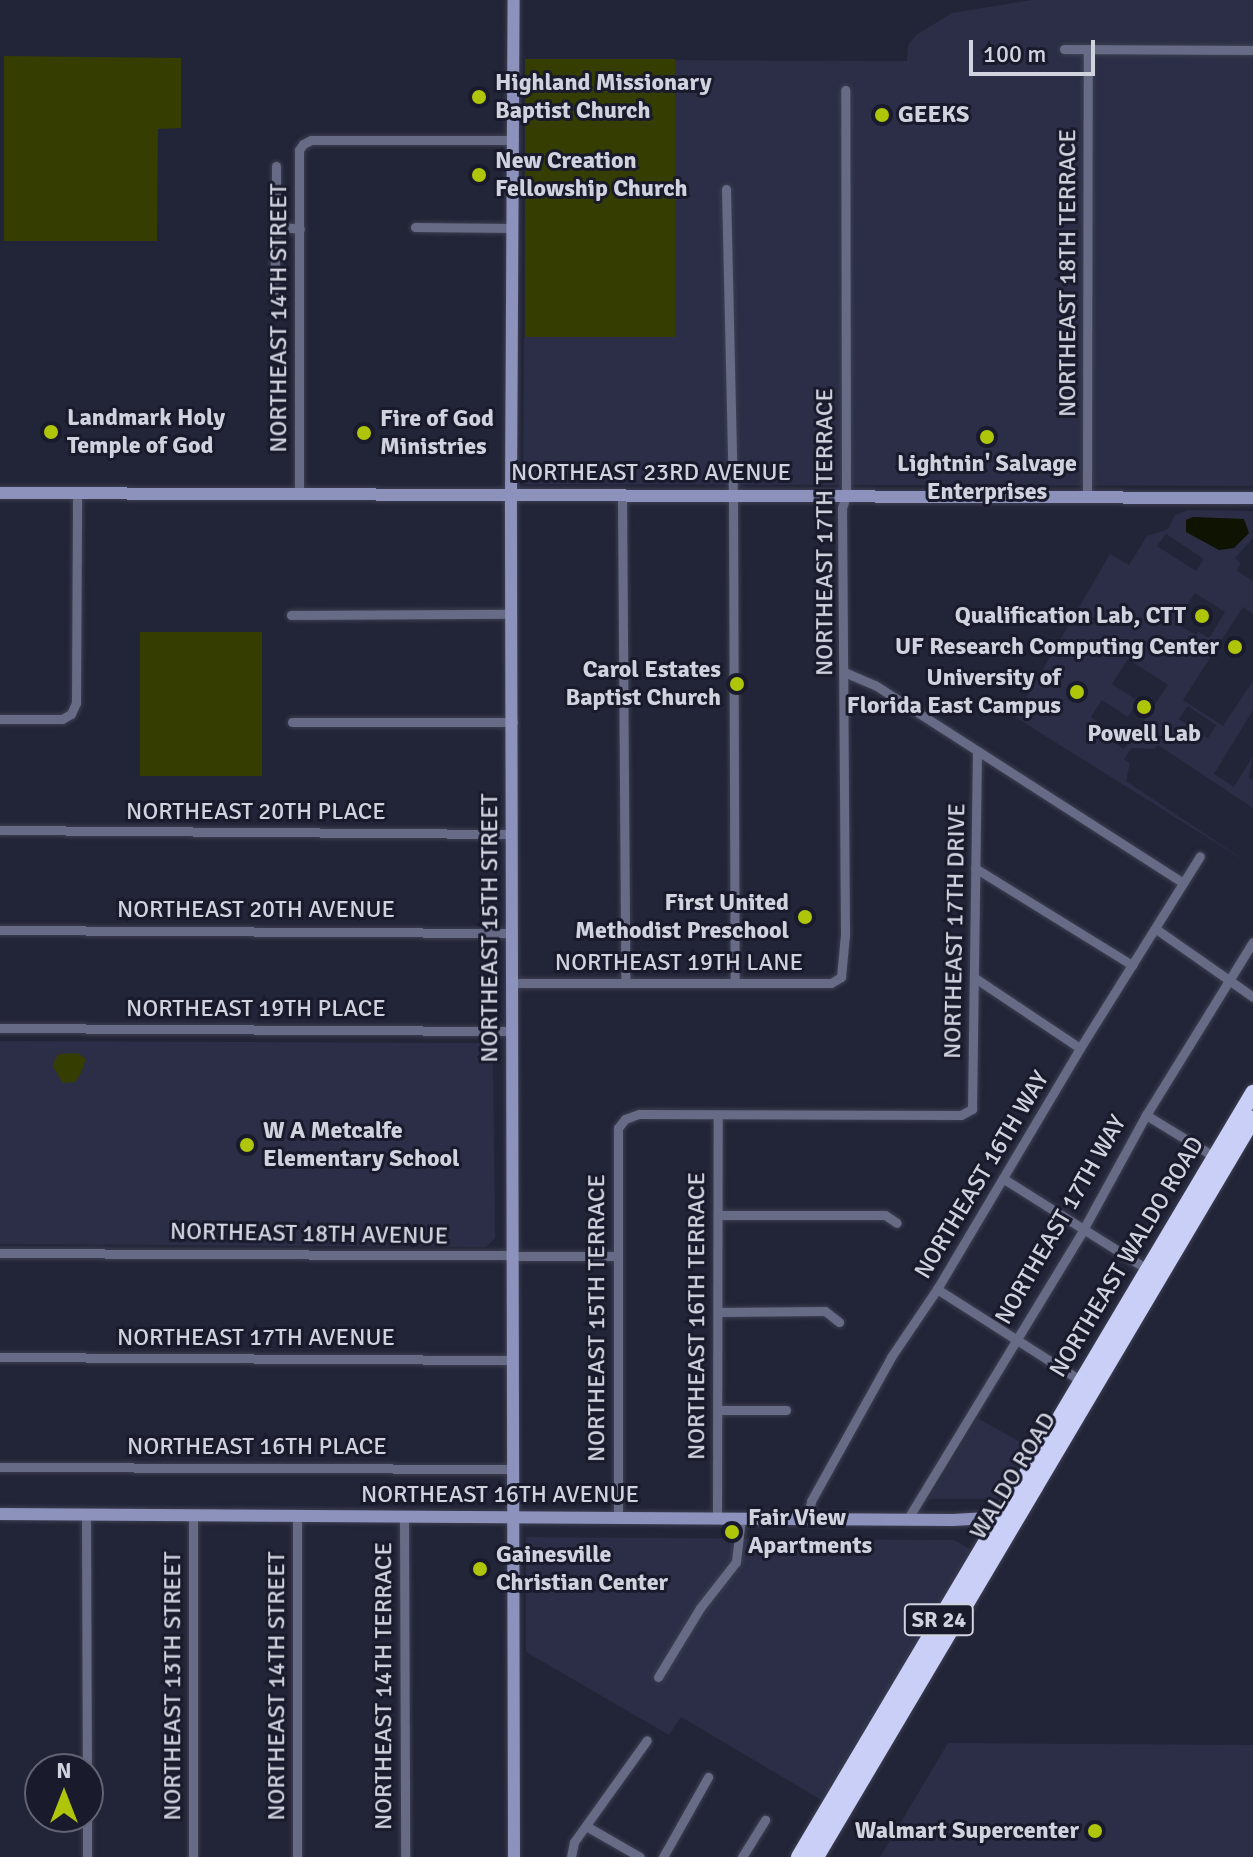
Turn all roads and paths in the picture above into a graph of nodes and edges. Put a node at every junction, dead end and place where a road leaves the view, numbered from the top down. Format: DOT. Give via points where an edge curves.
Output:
graph roads {
  1 [pos="514,0"];
  2 [pos="1064,49"];
  3 [pos="1088,49"];
  4 [pos="1253,50"];
  5 [pos="845,90"];
  6 [pos="514,140"];
  7 [pos="276,166"];
  8 [pos="726,189"];
  9 [pos="276,226"];
  10 [pos="415,227"];
  11 [pos="512,228"];
  12 [pos="300,229"];
  13 [pos="274,295"];
  14 [pos="0,493"];
  15 [pos="77,493"];
  16 [pos="299,494"];
  17 [pos="511,495"];
  18 [pos="622,496"];
  19 [pos="733,496"];
  20 [pos="846,496"];
  21 [pos="1087,497"];
  22 [pos="1253,498"];
  23 [pos="511,614"];
  24 [pos="291,615"];
  25 [pos="844,672"];
  26 [pos="0,719"];
  27 [pos="292,722"];
  28 [pos="513,722"];
  29 [pos="977,753"];
  30 [pos="0,830"];
  31 [pos="512,834"];
  32 [pos="1200,856"];
  33 [pos="975,868"];
  34 [pos="1183,883"];
  35 [pos="1156,929"];
  36 [pos="0,930"];
  37 [pos="511,933"];
  38 [pos="1253,942"];
  39 [pos="1132,965"];
  40 [pos="842,975"];
  41 [pos="975,978"];
  42 [pos="625,982"];
  43 [pos="735,982"];
  44 [pos="512,983"];
  45 [pos="1229,983"];
  46 [pos="1253,997"];
  47 [pos="0,1028"];
  48 [pos="512,1031"];
  49 [pos="1080,1048"];
  50 [pos="1253,1093"];
  51 [pos="718,1115"];
  52 [pos="1146,1115"];
  53 [pos="1253,1119"];
  54 [pos="1220,1161"];
  55 [pos="1004,1179"];
  56 [pos="718,1215"];
  57 [pos="897,1223"];
  58 [pos="1083,1230"];
  59 [pos="0,1253"];
  60 [pos="512,1256"];
  61 [pos="617,1256"];
  62 [pos="1154,1273"];
  63 [pos="937,1289"];
  64 [pos="718,1312"];
  65 [pos="839,1322"];
  66 [pos="1014,1341"];
  67 [pos="0,1357"];
  68 [pos="513,1360"];
  69 [pos="1088,1385"];
  70 [pos="719,1410"];
  71 [pos="786,1410"];
  72 [pos="1043,1446"];
  73 [pos="0,1467"];
  74 [pos="513,1469"];
  75 [pos="0,1514"];
  76 [pos="86,1514"];
  77 [pos="193,1515"];
  78 [pos="297,1515"];
  79 [pos="404,1516"];
  80 [pos="513,1516"];
  81 [pos="618,1517"];
  82 [pos="717,1518"];
  83 [pos="741,1518"];
  84 [pos="1011,1518"];
  85 [pos="807,1519"];
  86 [pos="907,1520"];
  87 [pos="658,1677"];
  88 [pos="647,1740"];
  89 [pos="87,1753"];
  90 [pos="708,1777"];
  91 [pos="765,1820"];
  92 [pos="586,1826"];
  93 [pos="87,1833"];
  94 [pos="87,1857"];
  95 [pos="193,1857"];
  96 [pos="297,1857"];
  97 [pos="405,1857"];
  98 [pos="514,1857"];
  99 [pos="571,1857"];
  100 [pos="640,1857"];
  101 [pos="663,1857"];
  102 [pos="742,1857"];
  103 [pos="799,1857"];
  104 [pos="816,1857"];
  1 -- 6 [label="street, NORTHEAST 15TH STREET"];
  2 -- 3 [label="street"];
  3 -- 4 [label="street"];
  3 -- 21 [label="street, NORTHEAST 18TH TERRACE"];
  5 -- 20 [label="street, NORTHEAST 17TH TERRACE"];
  6 -- 11 [label="street, NORTHEAST 15TH STREET"];
  6 -- 12 [label="street, NORTHEAST 14TH STREET" via="311,140 299,150"];
  7 -- 9 [label="street"];
  8 -- 19 [label="street"];
  9 -- 12 [label="street"];
  9 -- 13 [label="street"];
  10 -- 11 [label="street"];
  11 -- 17 [label="street, NORTHEAST 15TH STREET"];
  12 -- 16 [label="street, NORTHEAST 14TH STREET"];
  14 -- 15 [label="street, NORTHEAST 23RD AVENUE"];
  15 -- 16 [label="street, NORTHEAST 23RD AVENUE"];
  15 -- 26 [label="street" via="76,703 62,719"];
  16 -- 17 [label="street, NORTHEAST 23RD AVENUE"];
  17 -- 18 [label="street, NORTHEAST 23RD AVENUE"];
  17 -- 23 [label="street, NORTHEAST 15TH STREET"];
  18 -- 19 [label="street, NORTHEAST 23RD AVENUE"];
  18 -- 42 [label="street"];
  19 -- 20 [label="street, NORTHEAST 23RD AVENUE"];
  19 -- 43 [label="street"];
  20 -- 21 [label="street, NORTHEAST 23RD AVENUE"];
  20 -- 25 [label="street, NORTHEAST 17TH TERRACE"];
  21 -- 22 [label="street, NORTHEAST 23RD AVENUE"];
  23 -- 24 [label="street"];
  23 -- 28 [label="street, NORTHEAST 15TH STREET"];
  25 -- 29 [label="street" via="875,685"];
  25 -- 40 [label="street, NORTHEAST 17TH TERRACE"];
  27 -- 28 [label="street"];
  28 -- 31 [label="street, NORTHEAST 15TH STREET"];
  29 -- 33 [label="street, NORTHEAST 17TH DRIVE"];
  29 -- 34 [label="street"];
  30 -- 31 [label="street, NORTHEAST 20TH PLACE"];
  31 -- 37 [label="street, NORTHEAST 15TH STREET"];
  32 -- 34 [label="street, NORTHEAST 16TH WAY"];
  33 -- 39 [label="street"];
  33 -- 41 [label="street, NORTHEAST 17TH DRIVE"];
  34 -- 35 [label="street, NORTHEAST 16TH WAY"];
  35 -- 39 [label="street, NORTHEAST 16TH WAY"];
  35 -- 45 [label="street"];
  36 -- 37 [label="street, NORTHEAST 20TH AVENUE"];
  37 -- 44 [label="street, NORTHEAST 15TH STREET"];
  38 -- 45 [label="street, NORTHEAST 17TH WAY"];
  39 -- 49 [label="street, NORTHEAST 16TH WAY"];
  40 -- 43 [label="street, NORTHEAST 19TH LANE" via="831,983"];
  41 -- 49 [label="street"];
  41 -- 51 [label="street, NORTHEAST 17TH DRIVE" via="972,1109 961,1115"];
  42 -- 43 [label="street, NORTHEAST 19TH LANE"];
  42 -- 44 [label="street, NORTHEAST 19TH LANE"];
  44 -- 48 [label="street, NORTHEAST 15TH STREET"];
  45 -- 46 [label="street"];
  45 -- 52 [label="street, NORTHEAST 17TH WAY"];
  47 -- 48 [label="street, NORTHEAST 19TH PLACE"];
  48 -- 60 [label="street, NORTHEAST 15TH STREET"];
  49 -- 55 [label="street, NORTHEAST 16TH WAY"];
  50 -- 54 [label="highway, NORTHEAST WALDO ROAD / SR 24"];
  51 -- 56 [label="street, NORTHEAST 16TH TERRACE"];
  51 -- 61 [label="street, NORTHEAST 15TH TERRACE" via="639,1114 623,1121 616,1141"];
  52 -- 54 [label="street"];
  52 -- 58 [label="street, NORTHEAST 17TH WAY"];
  53 -- 54 [label="highway, WALDO ROAD / SR 24"];
  54 -- 62 [label="highway, WALDO ROAD / SR 24"];
  55 -- 58 [label="street"];
  55 -- 63 [label="street, NORTHEAST 16TH WAY"];
  56 -- 57 [label="street" via="885,1215"];
  56 -- 64 [label="street, NORTHEAST 16TH TERRACE"];
  58 -- 62 [label="street"];
  58 -- 66 [label="street, NORTHEAST 17TH WAY"];
  59 -- 60 [label="street, NORTHEAST 18TH AVENUE"];
  60 -- 61 [label="street, NORTHEAST 18TH AVENUE"];
  60 -- 68 [label="street, NORTHEAST 15TH STREET"];
  61 -- 81 [label="street, NORTHEAST 15TH TERRACE"];
  62 -- 69 [label="highway, WALDO ROAD / SR 24"];
  63 -- 66 [label="street"];
  63 -- 85 [label="street, NORTHEAST 16TH WAY" via="891,1357 811,1501"];
  64 -- 65 [label="street" via="825,1311"];
  64 -- 70 [label="street, NORTHEAST 16TH TERRACE"];
  66 -- 69 [label="street"];
  66 -- 86 [label="street, NORTHEAST 17TH WAY"];
  67 -- 68 [label="street, NORTHEAST 17TH AVENUE"];
  68 -- 74 [label="street, NORTHEAST 15TH STREET"];
  69 -- 72 [label="highway, NORTHEAST WALDO ROAD / SR 24"];
  69 -- 84 [label="highway, WALDO ROAD / SR 24"];
  70 -- 71 [label="street"];
  70 -- 82 [label="street, NORTHEAST 16TH TERRACE"];
  72 -- 84 [label="highway, WALDO ROAD / SR 24"];
  73 -- 74 [label="street, NORTHEAST 16TH PLACE"];
  74 -- 80 [label="street, NORTHEAST 15TH STREET"];
  75 -- 76 [label="street, NORTHEAST 16TH AVENUE"];
  76 -- 77 [label="street, NORTHEAST 16TH AVENUE"];
  76 -- 89 [label="street"];
  77 -- 78 [label="street, NORTHEAST 16TH AVENUE"];
  77 -- 95 [label="street, NORTHEAST 13TH STREET"];
  78 -- 79 [label="street, NORTHEAST 16TH AVENUE"];
  78 -- 96 [label="street, NORTHEAST 14TH STREET"];
  79 -- 80 [label="street, NORTHEAST 16TH AVENUE"];
  79 -- 97 [label="street, NORTHEAST 14TH TERRACE"];
  80 -- 81 [label="street, NORTHEAST 16TH AVENUE"];
  80 -- 98 [label="street, NORTHEAST 15TH STREET"];
  81 -- 82 [label="street, NORTHEAST 16TH AVENUE"];
  82 -- 83 [label="street, NORTHEAST 16TH AVENUE"];
  83 -- 85 [label="street, NORTHEAST 16TH AVENUE"];
  83 -- 87 [label="street" via="736,1562"];
  84 -- 86 [label="street, NORTHEAST 16TH AVENUE"];
  84 -- 103 [label="highway, WALDO ROAD / SR 24"];
  84 -- 104 [label="highway, WALDO ROAD / SR 24"];
  85 -- 86 [label="street, NORTHEAST 16TH AVENUE"];
  88 -- 92 [label="street"];
  90 -- 101 [label="street"];
  91 -- 102 [label="street"];
  92 -- 99 [label="street"];
  92 -- 100 [label="street"];
  93 -- 94 [label="street"];
}
